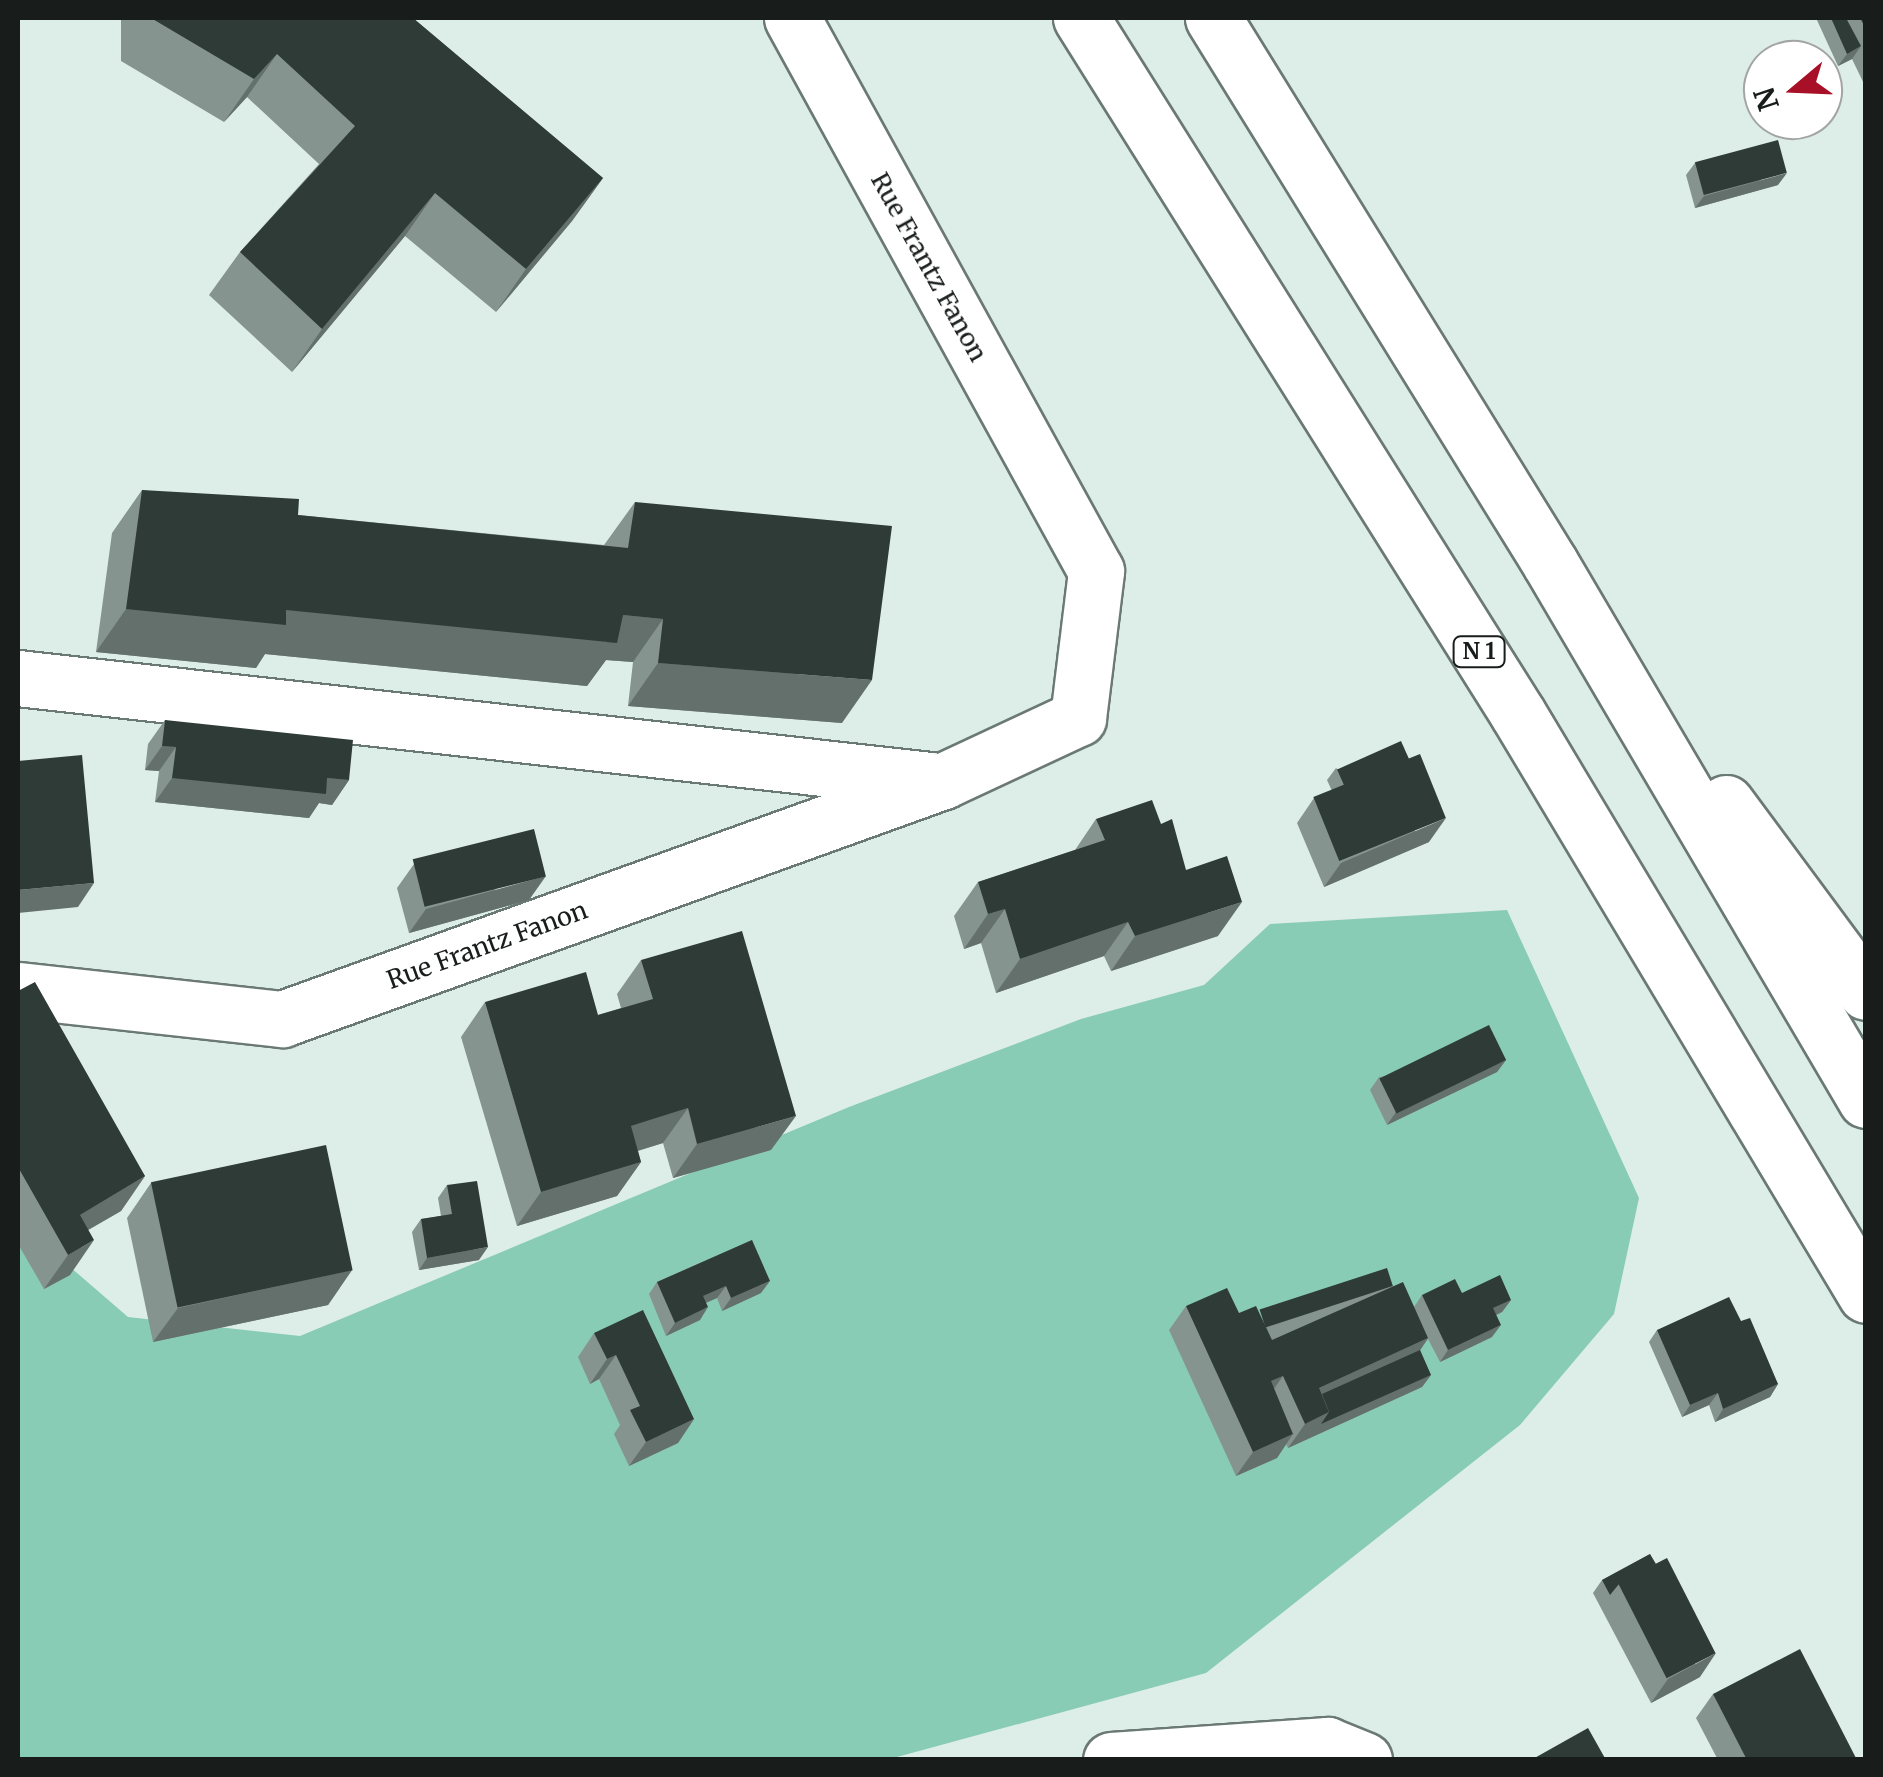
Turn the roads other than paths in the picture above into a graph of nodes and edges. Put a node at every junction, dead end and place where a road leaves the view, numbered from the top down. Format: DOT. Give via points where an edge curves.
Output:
graph roads {
  1 [pos="792,18"];
  2 [pos="1081,18"];
  3 [pos="1213,18"];
  4 [pos="1550,564"];
  5 [pos="18,678"];
  6 [pos="943,782"];
  7 [pos="18,990"];
  8 [pos="1866,992"];
  9 [pos="1866,1100"];
  10 [pos="1866,1295"];
  11 [pos="1111,1760"];
  12 [pos="1364,1760"];
  1 -- 6 [label="main road, Rue Frantz Fanon" via="1096,571 1078,718"];
  2 -- 10 [label="main road, N 1" via="1518,714"];
  3 -- 4 [label="main road"];
  4 -- 8 [label="main road"];
  4 -- 9 [label="main road"];
  5 -- 6 [label="main road"];
  6 -- 7 [label="main road, Rue Frantz Fanon" via="282,1019"];
  11 -- 12 [label="main road" via="1328,1745"];
}
